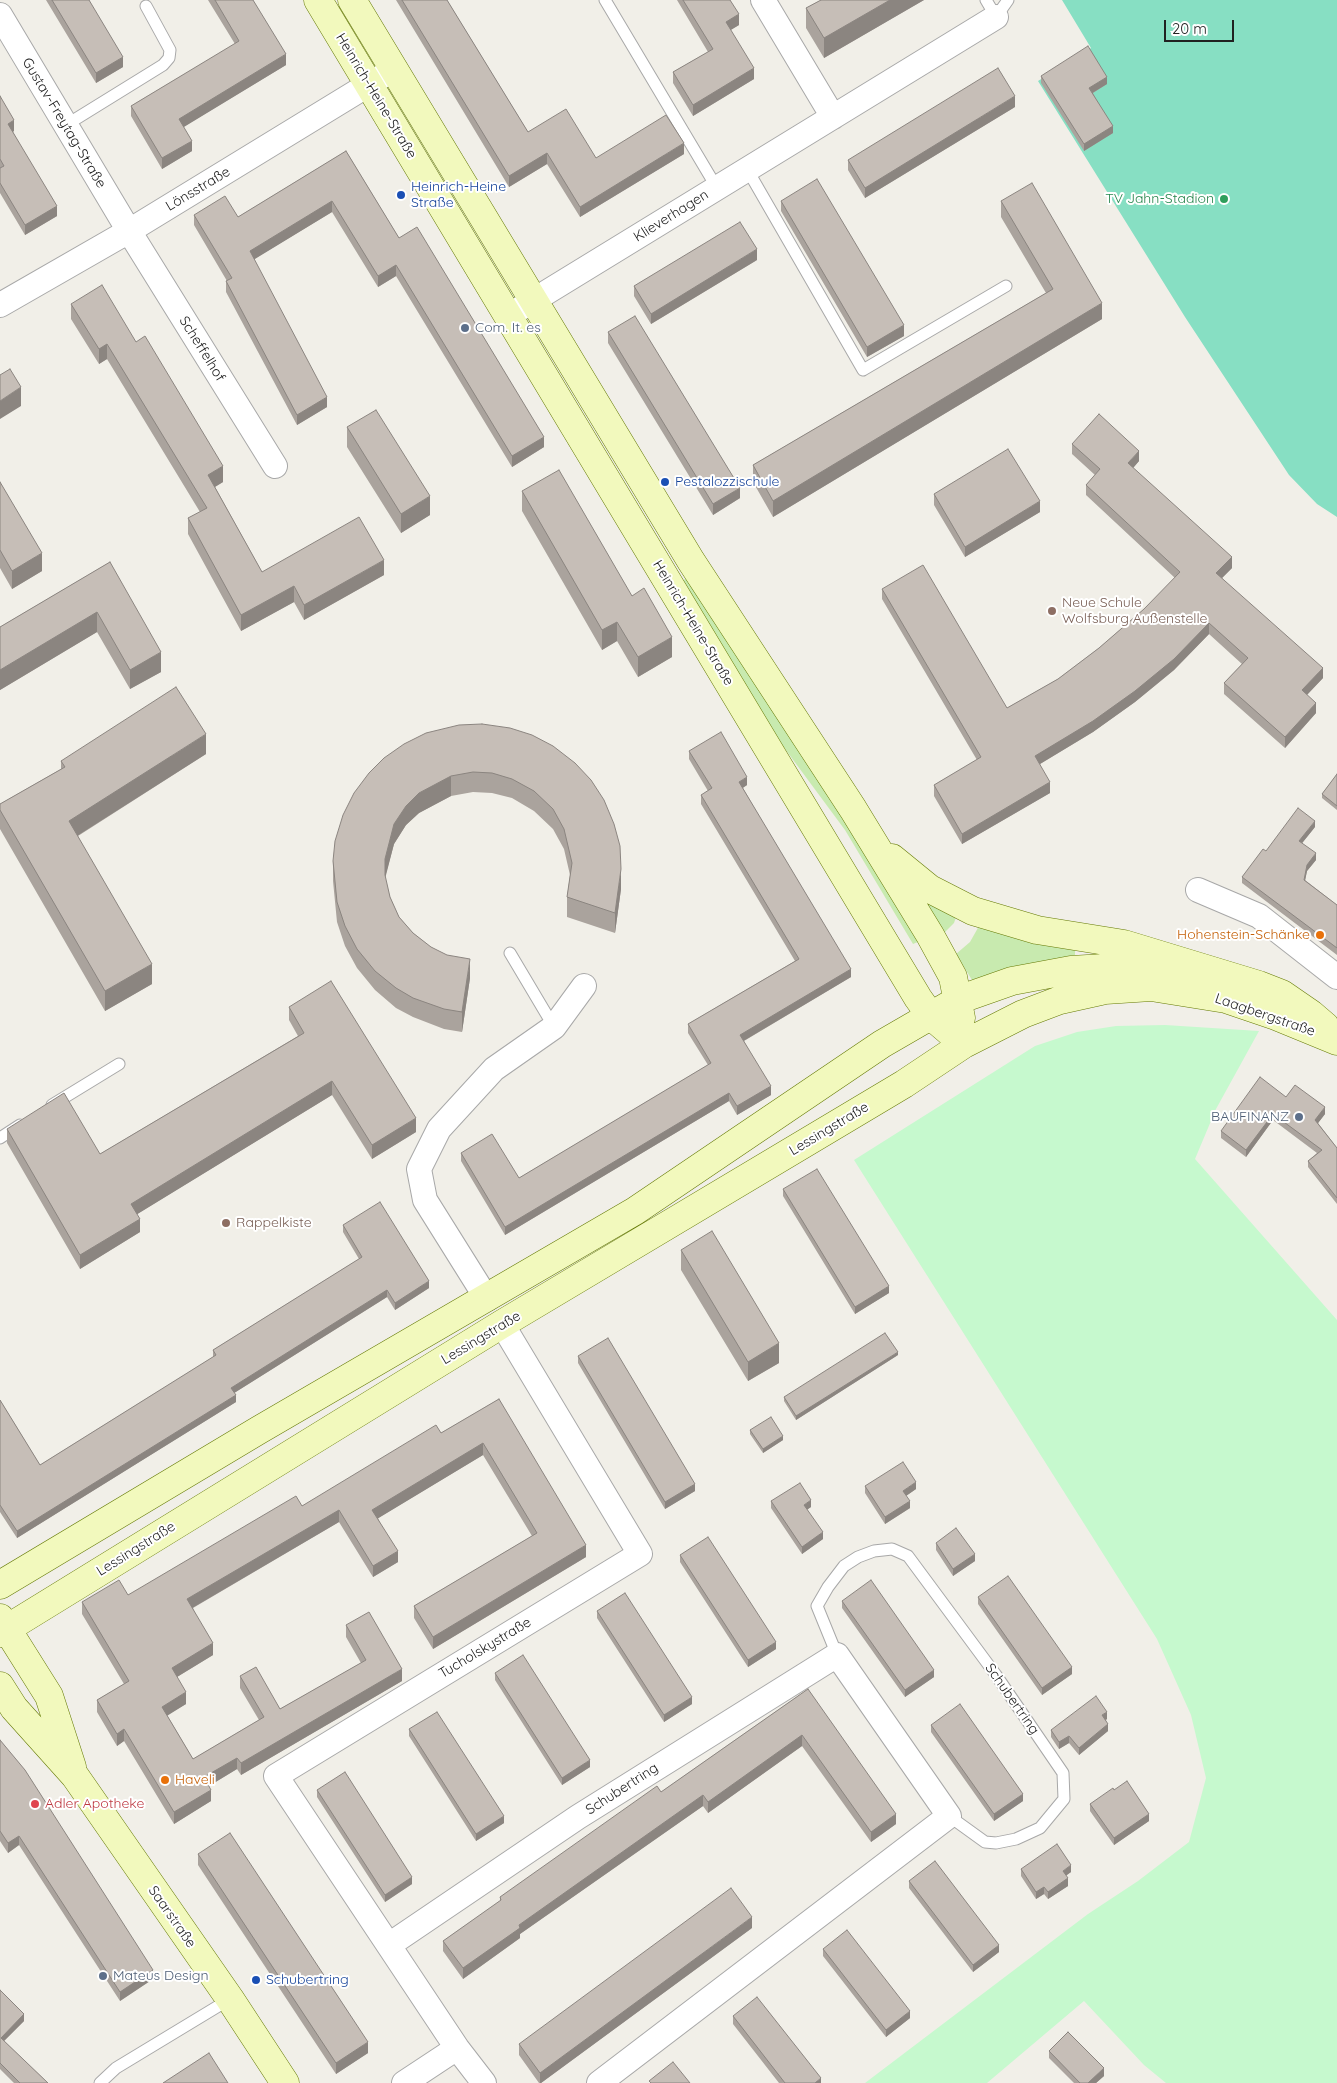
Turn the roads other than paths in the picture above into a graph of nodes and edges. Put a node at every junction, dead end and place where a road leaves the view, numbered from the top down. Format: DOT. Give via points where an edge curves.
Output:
graph roads {
  1 [pos="318,0"];
  2 [pos="352,0"];
  3 [pos="605,0"];
  4 [pos="763,0"];
  5 [pos="146,6"];
  6 [pos="997,6"];
  7 [pos="0,15"];
  8 [pos="394,69"];
  9 [pos="369,84"];
  10 [pos="833,117"];
  11 [pos="66,125"];
  12 [pos="747,170"];
  13 [pos="717,188"];
  14 [pos="128,231"];
  15 [pos="1006,286"];
  16 [pos="534,300"];
  17 [pos="0,305"];
  18 [pos="508,316"];
  19 [pos="275,466"];
  20 [pos="874,842"];
  21 [pos="1198,890"];
  22 [pos="510,953"];
  23 [pos="1204,970"];
  24 [pos="1337,977"];
  25 [pos="584,986"];
  26 [pos="958,1000"];
  27 [pos="930,1016"];
  28 [pos="554,1026"];
  29 [pos="1337,1039"];
  30 [pos="964,1044"];
  31 [pos="119,1064"];
  32 [pos="45,1110"];
  33 [pos="30,1119"];
  34 [pos="0,1138"];
  35 [pos="487,1299"];
  36 [pos="502,1324"];
  37 [pos="0,1585"];
  38 [pos="2,1627"];
  39 [pos="837,1655"];
  40 [pos="0,1686"];
  41 [pos="75,1776"];
  42 [pos="949,1816"];
  43 [pos="389,1945"];
  44 [pos="230,1999"];
  45 [pos="457,2048"];
  46 [pos="100,2083"];
  47 [pos="285,2083"];
  48 [pos="404,2083"];
  49 [pos="484,2083"];
  50 [pos="599,2083"];
  1 -- 9 [label="street, Heinrich-Heine-Straße"];
  2 -- 8 [label="street"];
  3 -- 13 [label="lane"];
  4 -- 10 [label="street"];
  5 -- 11 [label="lane" via="170,50 169,58 163,65"];
  6 -- 10 [label="street, Klieverhagen"];
  7 -- 11 [label="street, Gustav-Freytag-Straße"];
  8 -- 9 [label="street, Lönsstraße"];
  8 -- 16 [label="street"];
  9 -- 14 [label="street, Lönsstraße"];
  9 -- 18 [label="street, Heinrich-Heine-Straße"];
  10 -- 12 [label="street, Klieverhagen"];
  11 -- 14 [label="street, Gustav-Freytag-Straße"];
  12 -- 13 [label="street, Klieverhagen"];
  12 -- 15 [label="lane" via="863,370"];
  13 -- 16 [label="street, Klieverhagen"];
  14 -- 17 [label="street, Lönsstraße"];
  14 -- 19 [label="street, Scheffelhof"];
  16 -- 18 [label="street, Klieverhagen"];
  16 -- 20 [label="street" via="691,561"];
  18 -- 27 [label="street, Heinrich-Heine-Straße"];
  20 -- 23 [label="street, Laagbergstraße" via="930,889 974,911 1037,930 1124,944"];
  20 -- 26 [label="street" via="940,951 953,978"];
  21 -- 24 [label="street" via="1259,916"];
  22 -- 28 [label="lane"];
  23 -- 26 [label="street, Laagbergstraße" via="1138,966 1071,970 1012,981"];
  23 -- 29 [label="street, Laagbergstraße" via="1282,994 1312,1014"];
  25 -- 28 [label="street"];
  26 -- 27 [label="street, Laagbergstraße"];
  26 -- 30 [label="street"];
  27 -- 30 [label="street, Heinrich-Heine-Straße"];
  27 -- 35 [label="street" via="828,1079 635,1212"];
  28 -- 35 [label="street" via="494,1069 439,1129 419,1169 425,1200"];
  29 -- 30 [label="street, Laagbergstraße" via="1226,999 1151,987 1105,990 1060,1000 1023,1014"];
  30 -- 36 [label="street, Lessingstraße" via="888,1093"];
  31 -- 32 [label="lane"];
  33 -- 34 [label="lane"];
  35 -- 37 [label="street"];
  36 -- 38 [label="street, Lessingstraße"];
  36 -- 43 [label="street, Tucholskystraße" via="640,1554 276,1776"];
  38 -- 41 [label="street, Saarstraße" via="49,1696"];
  39 -- 42 [label="street, Schubertring"];
  39 -- 42 [label="lane, Schubertring" via="817,1606 828,1587 844,1566 858,1557 892,1549 908,1556 1063,1773 1064,1799 1040,1828 1016,1839 985,1842"];
  39 -- 43 [label="street, Schubertring" via="578,1817"];
  40 -- 41 [label="street, Saarstraße" via="14,1708"];
  41 -- 44 [label="street, Saarstraße"];
  42 -- 50 [label="street"];
  43 -- 45 [label="street"];
  44 -- 46 [label="lane" via="116,2068"];
  44 -- 47 [label="street, Saarstraße"];
  45 -- 48 [label="street"];
  45 -- 49 [label="street"];
}
